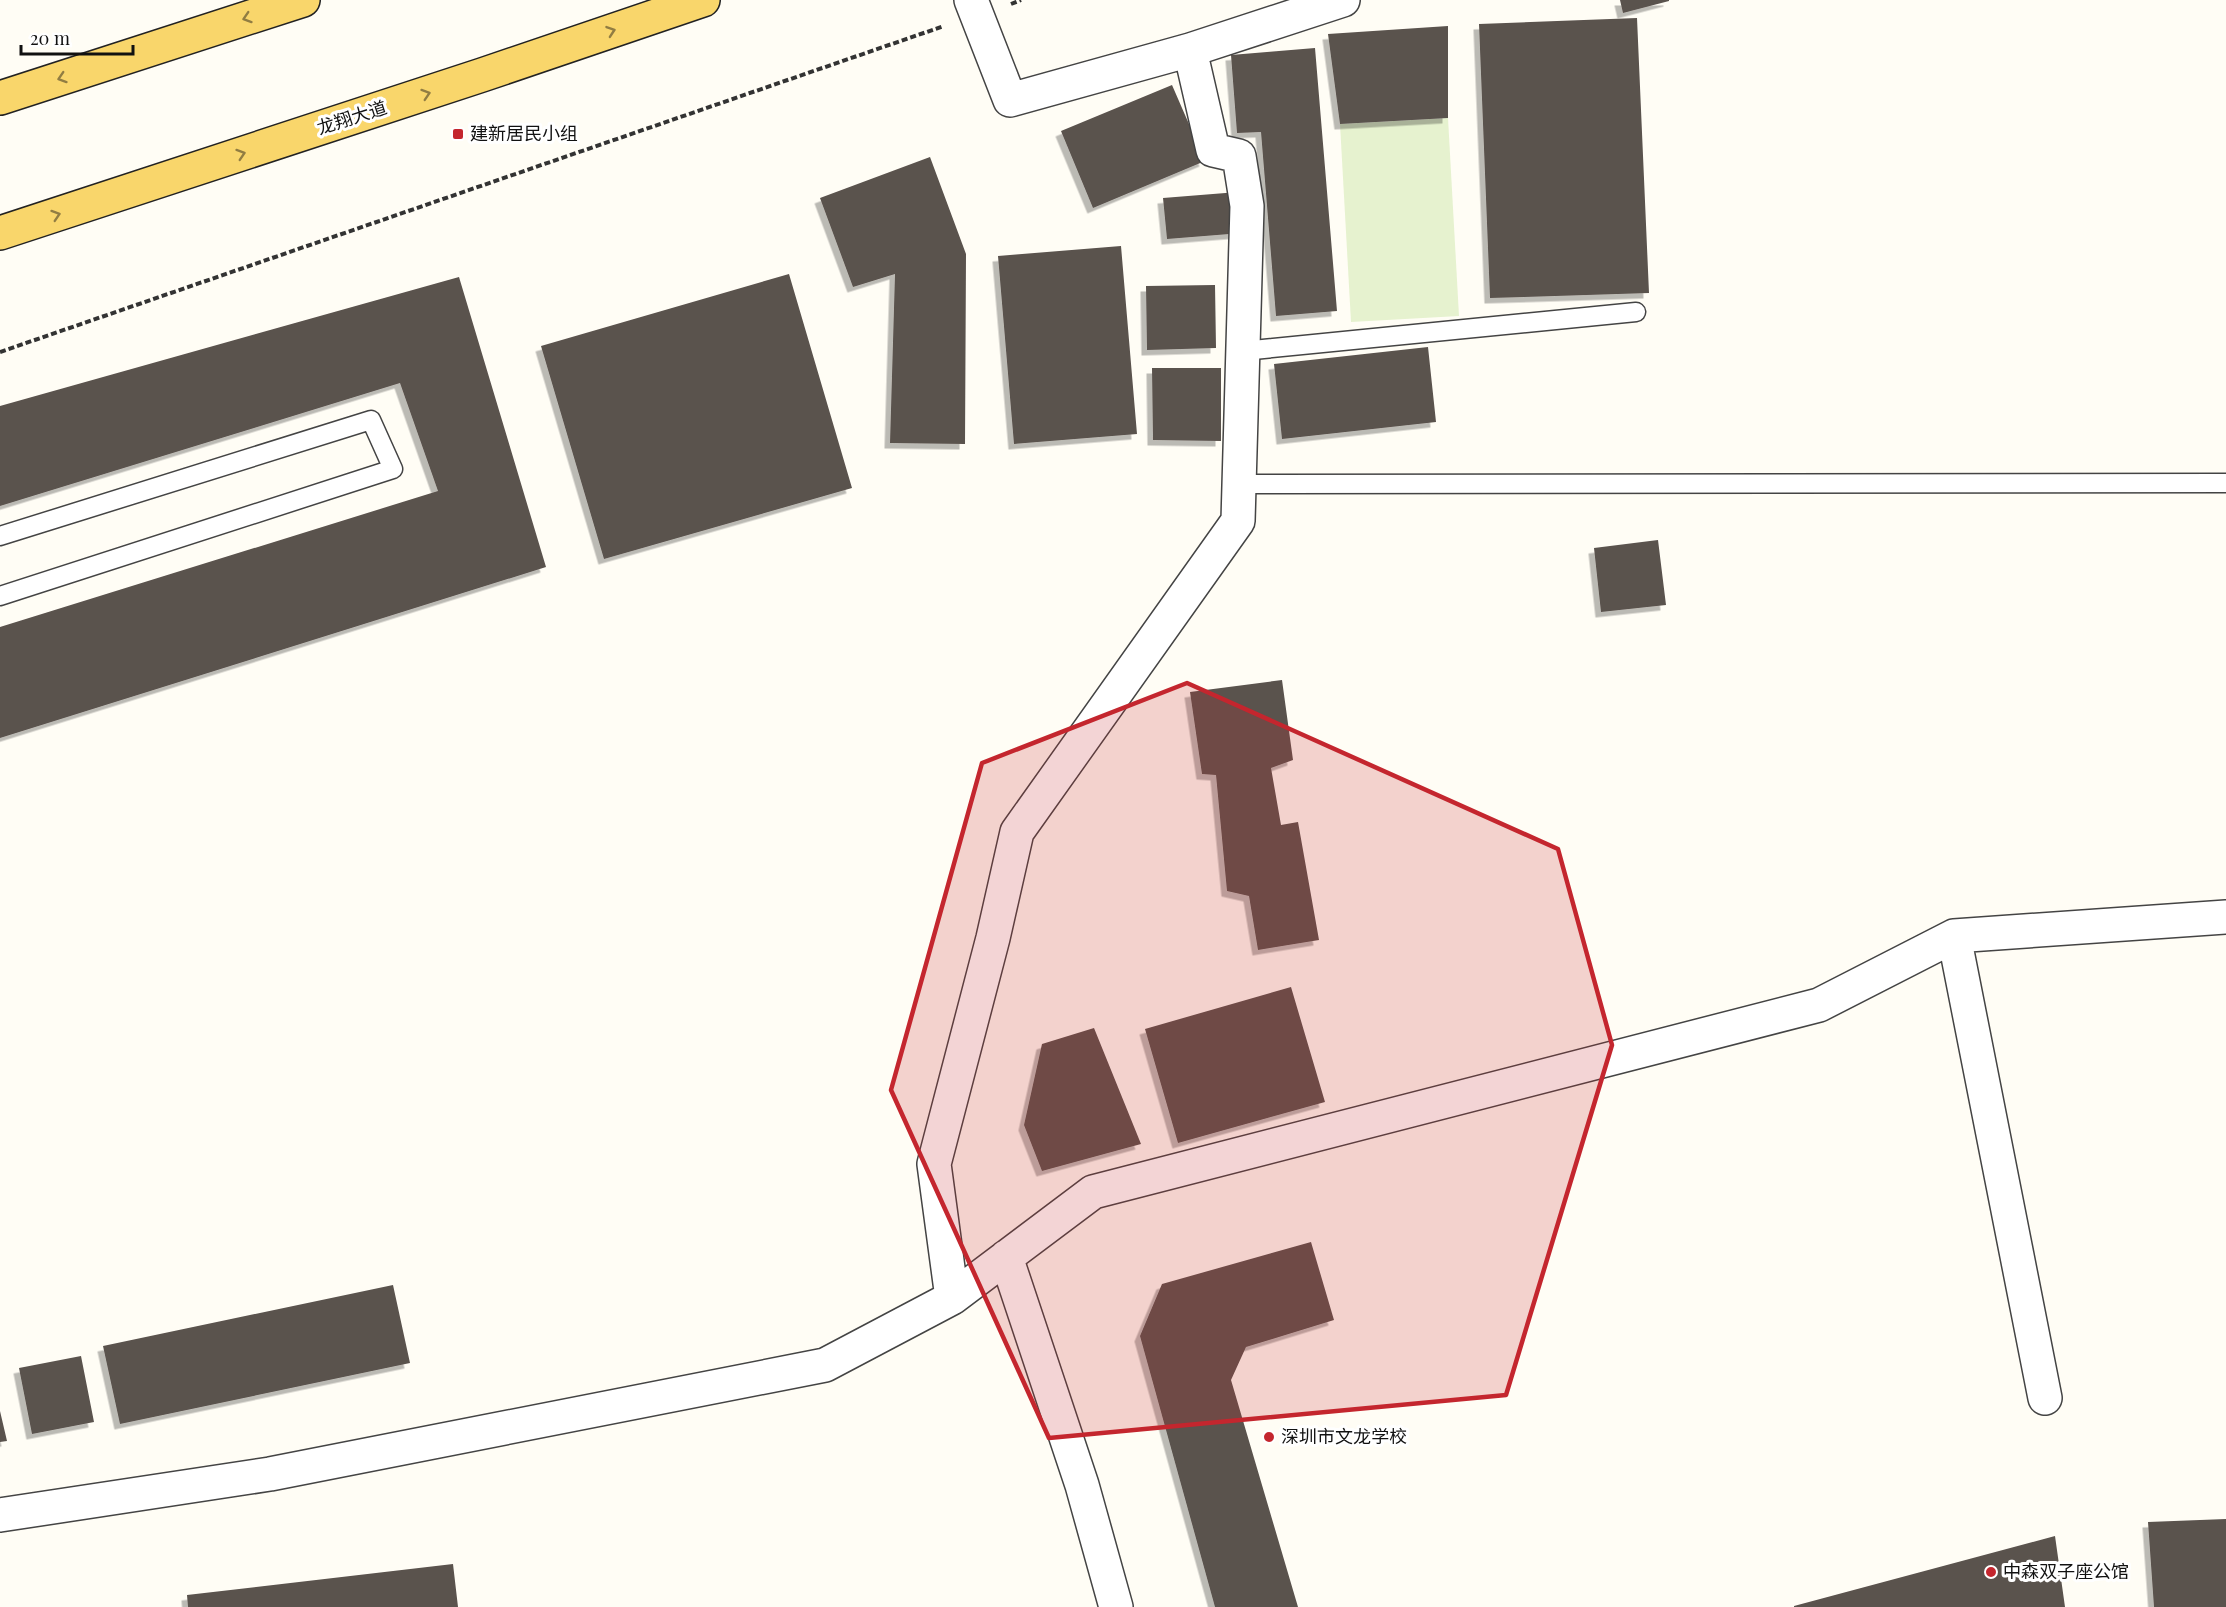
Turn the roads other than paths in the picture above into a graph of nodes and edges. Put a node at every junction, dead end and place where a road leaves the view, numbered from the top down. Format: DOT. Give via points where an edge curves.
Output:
graph roads {
  1 [pos="303,0"];
  2 [pos="703,0"];
  3 [pos="1343,0"];
  4 [pos="974,8"];
  5 [pos="1190,50"];
  6 [pos="0,98"];
  7 [pos="0,233"];
  8 [pos="1636,312"];
  9 [pos="1243,351"];
  10 [pos="2226,483"];
  11 [pos="1239,484"];
  12 [pos="0,536"];
  13 [pos="0,596"];
  14 [pos="2226,917"];
  15 [pos="1954,936"];
  16 [pos="1006,1257"];
  17 [pos="952,1298"];
  18 [pos="2045,1398"];
  19 [pos="0,1515"];
  20 [pos="1116,1607"];
  1 -- 6 [label="main road, one-way"];
  7 -- 2 [label="main road, 龙翔大道, one-way"];
  3 -- 5 [label="street"];
  4 -- 5 [label="street" via="1010,100"];
  5 -- 9 [label="street" via="1213,150 1239,156 1247,206"];
  8 -- 9 [label="lane"];
  9 -- 11 [label="street"];
  10 -- 11 [label="lane"];
  11 -- 17 [label="street" via="1238,521 1017,832 934,1164"];
  12 -- 13 [label="lane" via="371,420 393,469"];
  14 -- 15 [label="street"];
  15 -- 16 [label="street" via="1819,1005 1093,1192"];
  15 -- 18 [label="street"];
  16 -- 17 [label="street"];
  16 -- 20 [label="street" via="1082,1485"];
  17 -- 19 [label="street" via="825,1365 270,1474"];
}
